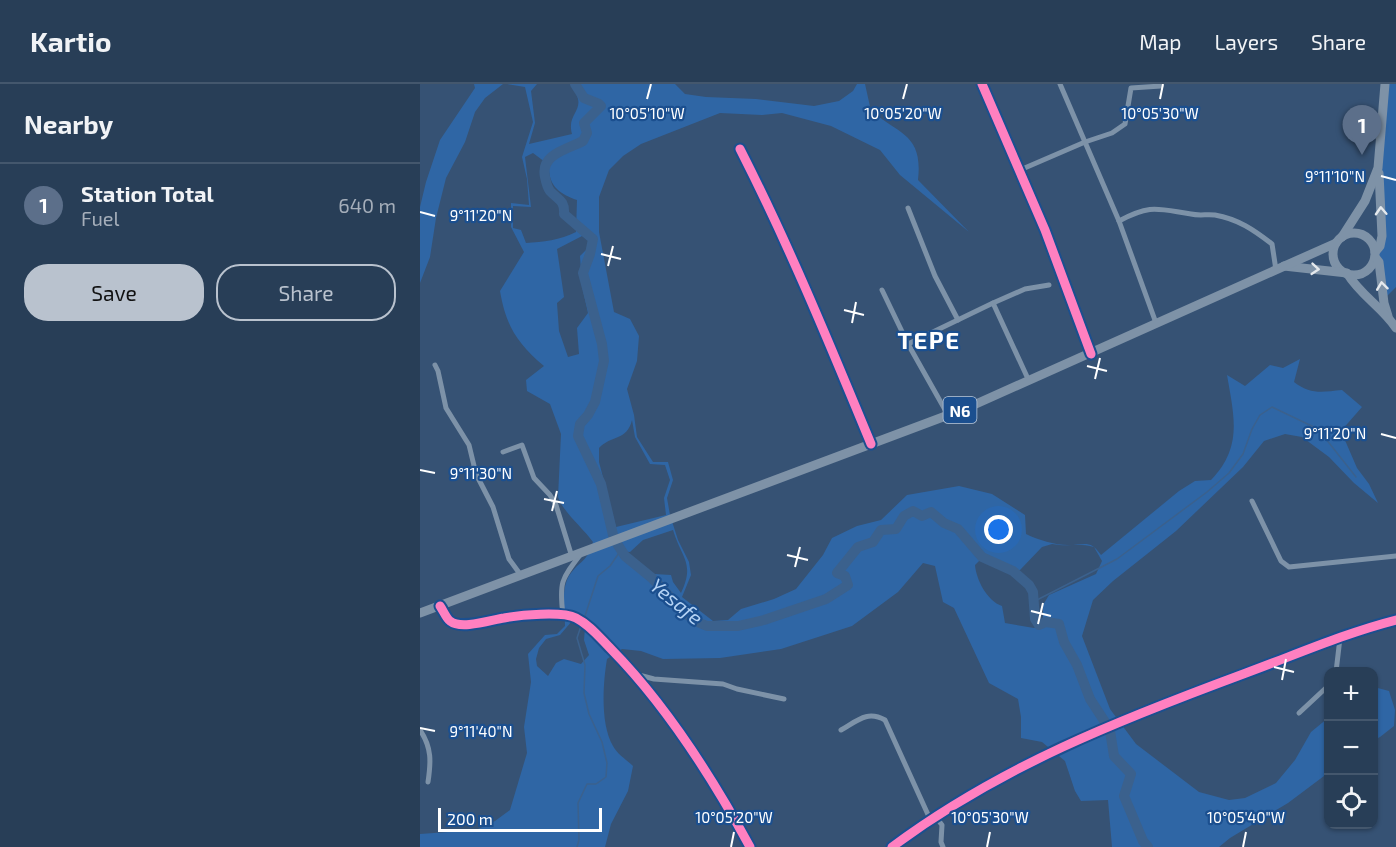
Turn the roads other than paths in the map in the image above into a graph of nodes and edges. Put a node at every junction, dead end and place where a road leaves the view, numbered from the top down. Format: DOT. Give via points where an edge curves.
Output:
graph roads {
  1 [pos="982,84"];
  2 [pos="1060,84"];
  3 [pos="1385,84"];
  4 [pos="1130,86"];
  5 [pos="1161,86"];
  6 [pos="1085,142"];
  7 [pos="740,149"];
  8 [pos="1378,168"];
  9 [pos="1020,170"];
  10 [pos="908,208"];
  11 [pos="1119,221"];
  12 [pos="1339,240"];
  13 [pos="1375,254"];
  14 [pos="1280,268"];
  15 [pos="1347,273"];
  16 [pos="1049,285"];
  17 [pos="882,290"];
  18 [pos="993,303"];
  19 [pos="1388,316"];
  20 [pos="957,320"];
  21 [pos="1156,323"];
  22 [pos="1396,328"];
  23 [pos="908,344"];
  24 [pos="1091,354"];
  25 [pos="435,365"];
  26 [pos="1029,381"];
  27 [pos="948,415"];
  28 [pos="871,444"];
  29 [pos="503,452"];
  30 [pos="1252,501"];
  31 [pos="583,553"];
  32 [pos="1396,556"];
  33 [pos="572,557"];
  34 [pos="520,574"];
  35 [pos="440,606"];
  36 [pos="420,613"];
  37 [pos="563,615"];
  38 [pos="1396,620"];
  39 [pos="1340,638"];
  40 [pos="1337,667"];
  41 [pos="635,674"];
  42 [pos="1324,690"];
  43 [pos="784,699"];
  44 [pos="1299,713"];
  45 [pos="420,730"];
  46 [pos="841,730"];
  47 [pos="428,782"];
  48 [pos="932,817"];
  49 [pos="750,847"];
  50 [pos="891,847"];
  51 [pos="943,847"];
  1 -- 9 [label="street"];
  2 -- 6 [label="street"];
  3 -- 8 [label="highway"];
  4 -- 5 [label="street"];
  4 -- 6 [label="street" via="1125,124"];
  6 -- 9 [label="street"];
  6 -- 11 [label="street"];
  7 -- 28 [label="street" via="810,299"];
  8 -- 12 [label="highway" via="1365,201"];
  13 -- 8 [label="highway, one-way" via="1382,236"];
  9 -- 24 [label="street"];
  10 -- 20 [label="street"];
  11 -- 14 [label="street" via="1140,211 1162,209 1228,218 1256,231 1272,244"];
  11 -- 21 [label="street"];
  12 -- 13 [label="highway" via="1353,233 1365,236"];
  12 -- 14 [label="highway, N6"];
  12 -- 15 [label="highway" via="1334,249 1335,261"];
  13 -- 15 [label="highway" via="1365,272"];
  19 -- 13 [label="highway, one-way"];
  14 -- 15 [label="highway, one-way"];
  14 -- 21 [label="highway, N6"];
  15 -- 19 [label="highway" via="1358,289"];
  16 -- 18 [label="street" via="1025,289"];
  17 -- 23 [label="street"];
  18 -- 20 [label="street"];
  18 -- 26 [label="street"];
  19 -- 22 [label="highway"];
  20 -- 23 [label="street"];
  21 -- 24 [label="highway, N6"];
  23 -- 27 [label="street"];
  24 -- 26 [label="highway, N6"];
  25 -- 34 [label="street" via="446,408 469,445 509,559"];
  26 -- 27 [label="highway, N6"];
  27 -- 28 [label="highway, N6"];
  28 -- 31 [label="highway, N6"];
  29 -- 33 [label="street" via="522,445 534,478 556,505"];
  30 -- 32 [label="street" via="1281,561 1289,567"];
  31 -- 33 [label="highway, N6"];
  31 -- 37 [label="street" via="562,581"];
  33 -- 34 [label="highway, N6"];
  34 -- 35 [label="highway, N6"];
  35 -- 36 [label="highway, N6"];
  35 -- 37 [label="street" via="450,621 457,624"];
  37 -- 41 [label="street" via="588,625"];
  38 -- 39 [label="street"];
  39 -- 40 [label="street"];
  39 -- 48 [label="street" via="1165,703 1044,754"];
  41 -- 43 [label="street" via="723,684"];
  41 -- 49 [label="street" via="700,763"];
  42 -- 44 [label="street"];
  45 -- 47 [label="street" via="431,758"];
  46 -- 48 [label="street" via="867,715 885,720"];
  48 -- 50 [label="street"];
  48 -- 51 [label="street" via="942,825"];
}
